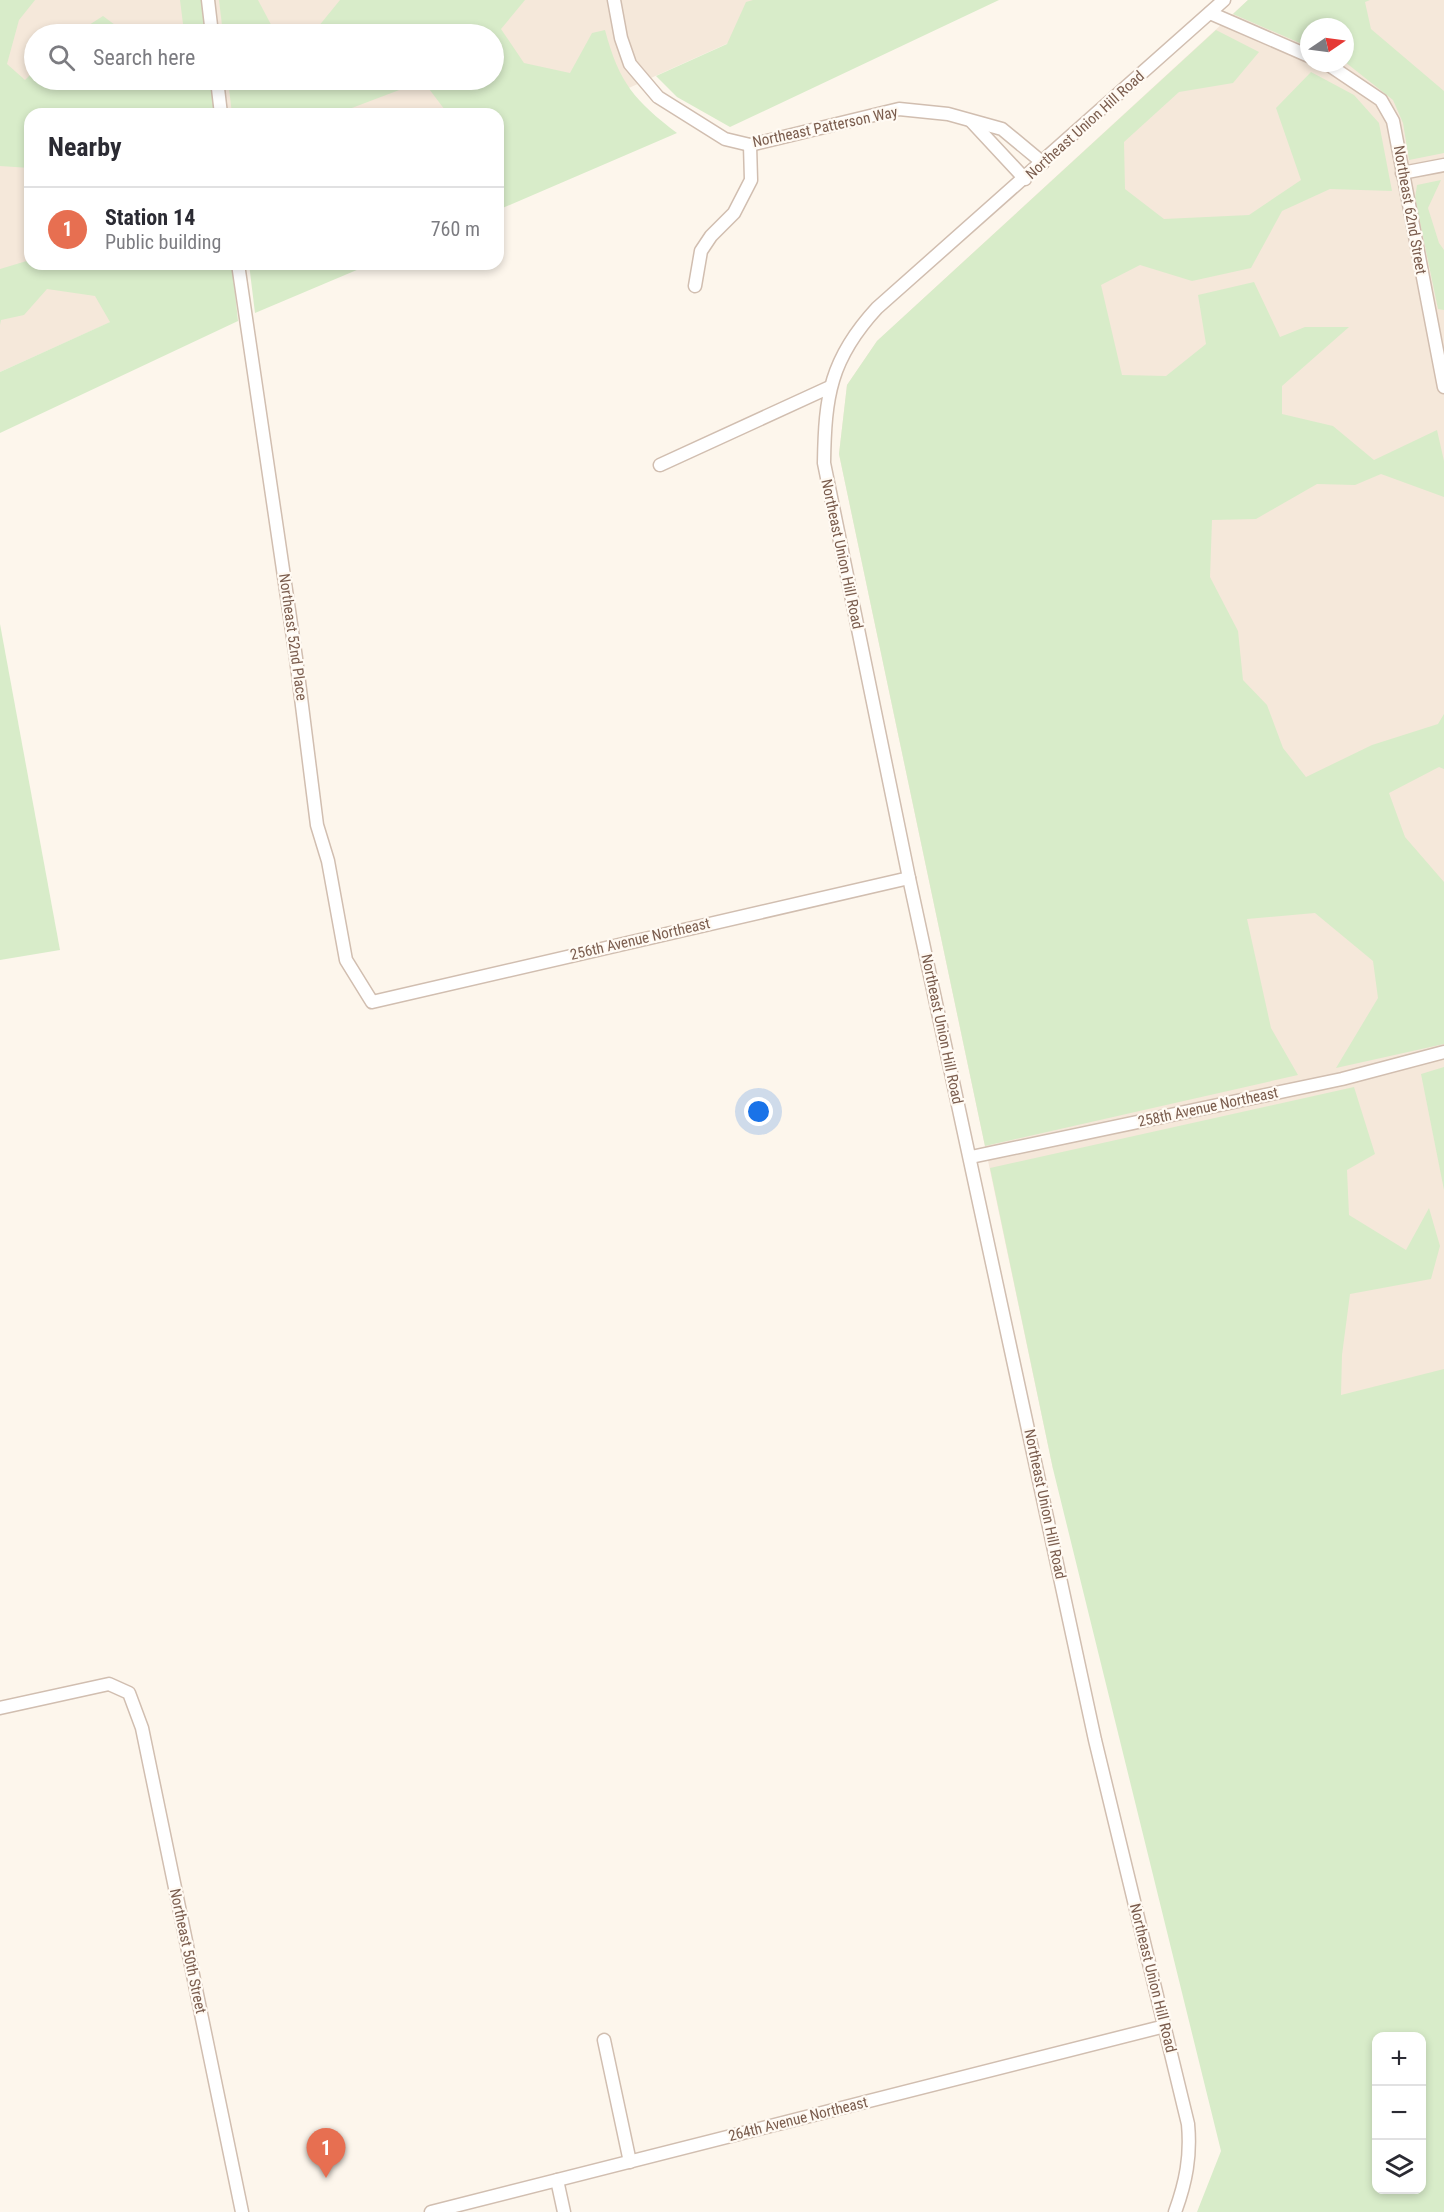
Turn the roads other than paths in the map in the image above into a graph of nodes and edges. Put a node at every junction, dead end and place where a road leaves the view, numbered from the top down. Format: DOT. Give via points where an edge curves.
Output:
graph roads {
  1 [pos="208,0"];
  2 [pos="614,0"];
  3 [pos="1224,0"];
  4 [pos="1210,13"];
  5 [pos="211,24"];
  6 [pos="1300,52"];
  7 [pos="1339,72"];
  8 [pos="219,90"];
  9 [pos="220,108"];
  10 [pos="970,120"];
  11 [pos="750,145"];
  12 [pos="1043,163"];
  13 [pos="1444,165"];
  14 [pos="1402,173"];
  15 [pos="1025,178"];
  16 [pos="239,270"];
  17 [pos="695,286"];
  18 [pos="830,387"];
  19 [pos="1444,387"];
  20 [pos="660,465"];
  21 [pos="909,878"];
  22 [pos="372,1002"];
  23 [pos="1444,1053"];
  24 [pos="971,1157"];
  25 [pos="0,1708"];
  26 [pos="1165,2026"];
  27 [pos="604,2040"];
  28 [pos="630,2162"];
  29 [pos="557,2180"];
  30 [pos="242,2212"];
  31 [pos="431,2212"];
  32 [pos="564,2212"];
  33 [pos="1175,2212"];
  1 -- 5 [label="street"];
  2 -- 11 [label="street, Northeast Patterson Way" via="630,64 658,97 725,139"];
  3 -- 4 [label="street, Northeast Union Hill Road"];
  4 -- 6 [label="street"];
  4 -- 12 [label="street, Northeast Union Hill Road"];
  7 -- 14 [label="street, Northeast 62nd Street" via="1381,100 1393,121"];
  8 -- 9 [label="street"];
  10 -- 11 [label="street, Northeast Patterson Way" via="899,109"];
  10 -- 12 [label="street, Northeast Patterson Way" via="1002,129"];
  10 -- 15 [label="street"];
  11 -- 17 [label="street" via="751,180 734,213 701,251"];
  12 -- 15 [label="street, Northeast Union Hill Road"];
  13 -- 14 [label="street"];
  14 -- 19 [label="street, Northeast 62nd Street"];
  15 -- 18 [label="street, Northeast Union Hill Road" via="876,308 848,343"];
  16 -- 22 [label="street, Northeast 52nd Place" via="297,657 316,825 328,861 346,960"];
  18 -- 20 [label="street"];
  18 -- 21 [label="street, Northeast Union Hill Road" via="824,421 824,463"];
  21 -- 22 [label="street, 256th Avenue Northeast"];
  21 -- 24 [label="street, Northeast Union Hill Road"];
  23 -- 24 [label="street, 258th Avenue Northeast" via="1342,1079"];
  24 -- 26 [label="street, Northeast Union Hill Road" via="1093,1728"];
  25 -- 30 [label="street, Northeast 50th Street" via="110,1684 129,1693 142,1728"];
  26 -- 28 [label="street, 264th Avenue Northeast"];
  26 -- 33 [label="street, Northeast Union Hill Road" via="1190,2145 1186,2181"];
  27 -- 28 [label="street"];
  28 -- 29 [label="street, 264th Avenue Northeast"];
  29 -- 31 [label="street, 264th Avenue Northeast"];
  29 -- 32 [label="street"];
}
